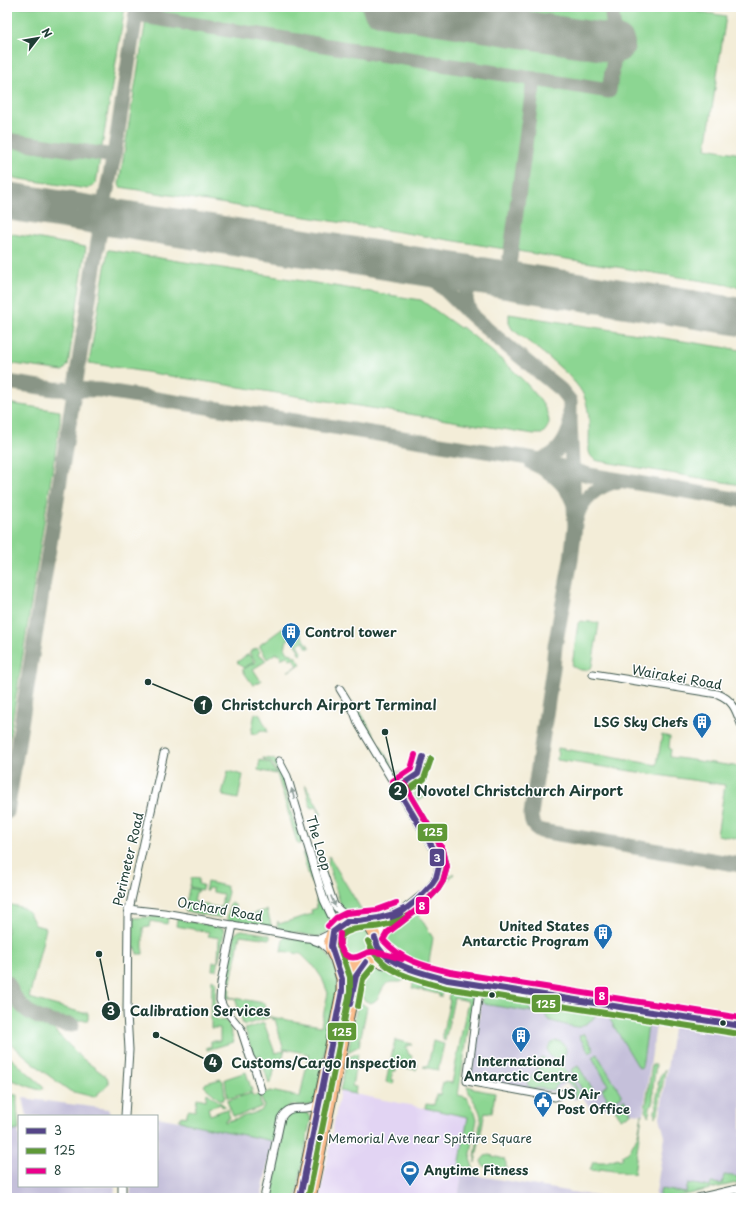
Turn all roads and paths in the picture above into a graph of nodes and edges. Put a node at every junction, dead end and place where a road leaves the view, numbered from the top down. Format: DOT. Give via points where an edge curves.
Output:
graph roads {
  1 [pos="593,674"];
  2 [pos="340,689"];
  3 [pos="741,724"];
  4 [pos="164,753"];
  5 [pos="279,761"];
  6 [pos="323,872"];
  7 [pos="128,909"];
  8 [pos="404,909"];
  9 [pos="357,921"];
  10 [pos="232,925"];
  11 [pos="333,933"];
  12 [pos="307,938"];
  13 [pos="376,941"];
  14 [pos="334,954"];
  15 [pos="367,961"];
  16 [pos="416,972"];
  17 [pos="480,984"];
  18 [pos="741,1026"];
  19 [pos="261,1090"];
  20 [pos="566,1092"];
  21 [pos="319,1103"];
  22 [pos="305,1109"];
  23 [pos="125,1115"];
  24 [pos="316,1119"];
  25 [pos="122,1187"];
  26 [pos="741,1188"];
  27 [pos="122,1198"];
  28 [pos="264,1198"];
  29 [pos="300,1198"];
  30 [pos="310,1198"];
  31 [pos="698,1198"];
  1 -- 3 [label="street, Wairakei Road" via="718,694 727,698 734,706"];
  2 -- 8 [label="street" via="438,857 438,870 434,881 417,900"];
  4 -- 7 [label="street, Perimeter Road"];
  11 -- 5 [label="street, The Loop, one-way" via="333,919 324,900 287,776"];
  6 -- 9 [label="street, The Loop, one-way" via="334,905"];
  7 -- 10 [label="street, Orchard Road"];
  7 -- 23 [label="street, Perimeter Road" via="129,1050"];
  8 -- 9 [label="street" via="388,916"];
  8 -- 13 [label="street" via="381,928"];
  9 -- 11 [label="main road" via="344,923"];
  9 -- 13 [label="main road" via="370,928"];
  10 -- 12 [label="street, Orchard Road"];
  10 -- 19 [label="street" via="220,1000 241,1029"];
  11 -- 12 [label="street, Orchard Road" via="320,939"];
  11 -- 14 [label="main road" via="331,943"];
  12 -- 14 [label="street, Orchard Road" via="321,943"];
  13 -- 15 [label="main road" via="374,953"];
  13 -- 16 [label="street" via="388,957"];
  14 -- 15 [label="main road" via="341,962 349,965"];
  14 -- 21 [label="main road" via="342,979 342,991"];
  15 -- 16 [label="street"];
  15 -- 30 [label="main road" via="358,972 352,992"];
  16 -- 17 [label="street"];
  17 -- 18 [label="street"];
  17 -- 20 [label="street" via="467,1081 555,1097"];
  21 -- 22 [label="street"];
  21 -- 24 [label="main road"];
  22 -- 24 [label="street"];
  22 -- 28 [label="street" via="290,1109 281,1118"];
  24 -- 29 [label="main road"];
  25 -- 27 [label="street"];
  26 -- 31 [label="street"];
}
